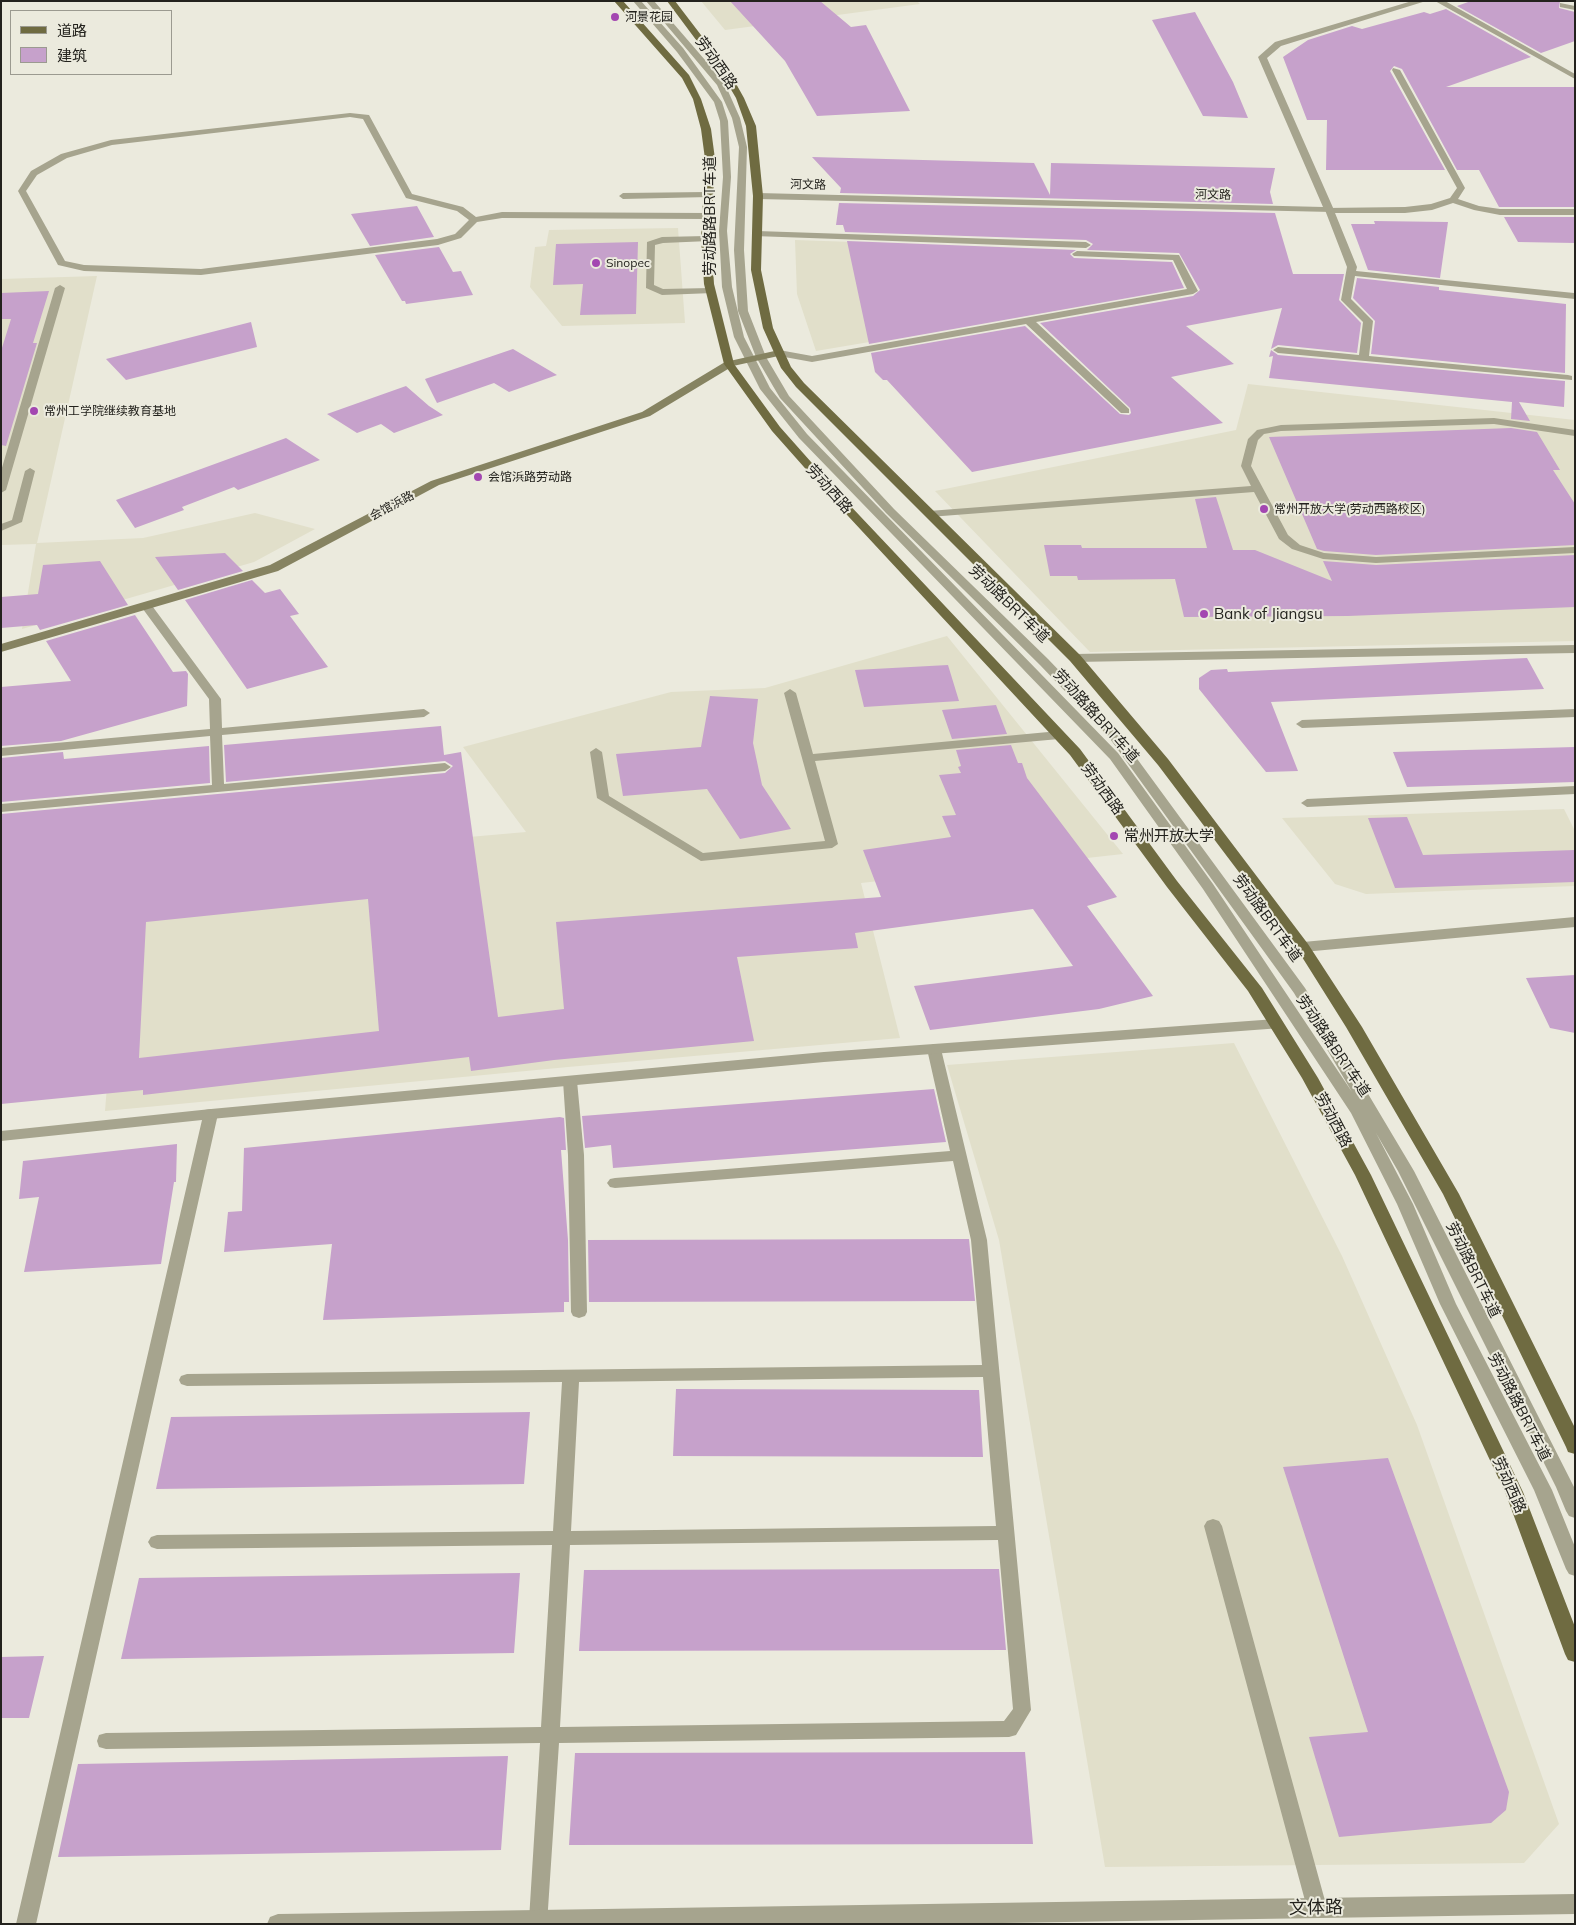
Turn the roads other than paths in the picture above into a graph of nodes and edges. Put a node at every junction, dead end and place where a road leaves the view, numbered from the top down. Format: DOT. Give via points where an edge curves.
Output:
graph roads {
  1 [pos="618,1"];
  2 [pos="637,1"];
  3 [pos="650,1"];
  4 [pos="671,1"];
  5 [pos="1422,1"];
  6 [pos="1439,1"];
  7 [pos="1563,5"];
  8 [pos="1575,8"];
  9 [pos="1396,70"];
  10 [pos="1575,77"];
  11 [pos="706,195"];
  12 [pos="623,196"];
  13 [pos="758,196"];
  14 [pos="1453,200"];
  15 [pos="1328,210"];
  16 [pos="1575,212"];
  17 [pos="706,216"];
  18 [pos="474,220"];
  19 [pos="757,234"];
  20 [pos="706,239"];
  21 [pos="1086,245"];
  22 [pos="1077,254"];
  23 [pos="1351,272"];
  24 [pos="60,288"];
  25 [pos="710,291"];
  26 [pos="1574,296"];
  27 [pos="1028,320"];
  28 [pos="1278,350"];
  29 [pos="779,353"];
  30 [pos="755,358"];
  31 [pos="1364,358"];
  32 [pos="729,364"];
  33 [pos="1568,378"];
  34 [pos="1125,411"];
  35 [pos="1575,433"];
  36 [pos="30,471"];
  37 [pos="1258,489"];
  38 [pos="1,490"];
  39 [pos="929,514"];
  40 [pos="1,528"];
  41 [pos="1575,550"];
  42 [pos="146,605"];
  43 [pos="1,648"];
  44 [pos="1575,649"];
  45 [pos="1075,658"];
  46 [pos="790,694"];
  47 [pos="424,713"];
  48 [pos="1575,713"];
  49 [pos="1302,724"];
  50 [pos="216,733"];
  51 [pos="1059,735"];
  52 [pos="1,752"];
  53 [pos="596,752"];
  54 [pos="808,758"];
  55 [pos="445,767"];
  56 [pos="218,788"];
  57 [pos="1575,790"];
  58 [pos="1307,803"];
  59 [pos="1,808"];
  60 [pos="1575,922"];
  61 [pos="1303,947"];
  62 [pos="1276,1024"];
  63 [pos="934,1049"];
  64 [pos="570,1081"];
  65 [pos="211,1114"];
  66 [pos="1,1136"];
  67 [pos="959,1155"];
  68 [pos="614,1182"];
  69 [pos="579,1312"];
  70 [pos="991,1370"];
  71 [pos="571,1375"];
  72 [pos="187,1380"];
  73 [pos="1575,1447"];
  74 [pos="1575,1511"];
  75 [pos="1213,1526"];
  76 [pos="1006,1534"];
  77 [pos="561,1537"];
  78 [pos="158,1542"];
  79 [pos="1575,1569"];
  80 [pos="1575,1654"];
  81 [pos="550,1735"];
  82 [pos="106,1741"];
  83 [pos="1575,1904"];
  84 [pos="1317,1908"];
  85 [pos="1116,1917"];
  86 [pos="539,1920"];
  87 [pos="26,1924"];
  88 [pos="278,1924"];
  1 -- 11 [label="main road, 劳动西路" via="686,77 697,99 706,129 710,160"];
  2 -- 30 [label="lane, 劳动路路BRT车道" via="685,56 718,102 724,122 727,177 724,231 727,287 739,338"];
  3 -- 30 [label="lane, 劳动路BRT车道" via="721,84 736,118 743,148 739,250 743,311"];
  4 -- 13 [label="main road, 劳动西路" via="727,75 740,98 751,126"];
  5 -- 15 [label="street" via="1278,44 1262,57"];
  6 -- 10 [label="lane"];
  7 -- 8 [label="lane"];
  9 -- 14 [label="lane" via="1461,188"];
  11 -- 12 [label="lane"];
  11 -- 17 [label="main road, 劳动西路"];
  13 -- 15 [label="street, 河文路"];
  13 -- 19 [label="main road, 劳动西路"];
  14 -- 15 [label="lane" via="1432,207 1405,210"];
  14 -- 16 [label="lane" via="1500,212"];
  15 -- 23 [label="lane" via="1352,267"];
  17 -- 18 [label="lane" via="502,216"];
  17 -- 20 [label="main road, 劳动西路"];
  18 -- 18 [label="lane" via="458,236 438,242 201,272 84,268 61,263 22,191 34,173 64,156 111,142 350,115 366,117 409,196 460,209"];
  19 -- 21 [label="lane"];
  19 -- 29 [label="main road, 劳动西路" via="756,270 768,328"];
  20 -- 25 [label="main road, 劳动西路"];
  20 -- 25 [label="lane" via="662,240 650,244 649,286 662,292"];
  22 -- 27 [label="lane" via="1176,257 1193,291"];
  23 -- 26 [label="lane"];
  23 -- 31 [label="lane" via="1346,300 1368,321"];
  24 -- 38 [label="lane"];
  25 -- 32 [label="main road, 劳动西路"];
  27 -- 29 [label="lane" via="812,359"];
  27 -- 34 [label="lane"];
  28 -- 31 [label="lane"];
  29 -- 30 [label="street, 会馆浜路"];
  29 -- 39 [label="main road, 劳动西路" via="800,385"];
  30 -- 32 [label="street, 会馆浜路"];
  30 -- 74 [label="lane, 劳动路BRT车道" via="785,398 890,511 1112,733 1300,991 1406,1171"];
  30 -- 79 [label="lane, 劳动路路BRT车道" via="765,389 803,436 1114,756 1208,887 1358,1112 1405,1204 1448,1304 1543,1490"];
  31 -- 33 [label="lane"];
  32 -- 42 [label="street, 会馆浜路" via="646,414 435,484 274,568"];
  32 -- 51 [label="main road, 劳动西路" via="776,429"];
  35 -- 37 [label="lane" via="1494,421 1281,428 1261,432 1253,439 1246,466"];
  36 -- 40 [label="lane" via="17,522"];
  37 -- 39 [label="lane"];
  37 -- 41 [label="lane" via="1283,537 1296,547 1323,556 1376,560"];
  39 -- 45 [label="main road, 劳动西路"];
  42 -- 43 [label="street, 会馆浜路"];
  42 -- 50 [label="lane" via="215,699"];
  44 -- 45 [label="lane"];
  45 -- 61 [label="main road, 劳动西路" via="1163,762"];
  46 -- 54 [label="lane"];
  47 -- 50 [label="lane"];
  48 -- 49 [label="lane"];
  50 -- 52 [label="lane"];
  50 -- 56 [label="lane"];
  51 -- 54 [label="lane"];
  51 -- 62 [label="main road, 劳动西路" via="1254,988"];
  53 -- 54 [label="lane" via="604,798 702,857 832,844"];
  55 -- 56 [label="lane"];
  56 -- 59 [label="lane"];
  57 -- 58 [label="lane"];
  60 -- 61 [label="street"];
  61 -- 73 [label="main road, 劳动西路" via="1354,1027 1451,1194"];
  62 -- 63 [label="street"];
  62 -- 80 [label="main road, 劳动西路" via="1310,1078 1363,1175 1510,1483"];
  63 -- 64 [label="street"];
  63 -- 67 [label="lane"];
  64 -- 65 [label="street"];
  64 -- 69 [label="lane" via="576,1155"];
  65 -- 66 [label="lane"];
  65 -- 87 [label="lane"];
  67 -- 68 [label="lane"];
  67 -- 70 [label="lane" via="979,1240"];
  70 -- 71 [label="lane"];
  70 -- 76 [label="lane"];
  71 -- 72 [label="lane"];
  71 -- 77 [label="lane"];
  75 -- 84 [label="lane"];
  76 -- 77 [label="lane"];
  76 -- 81 [label="lane" via="1022,1710 1009,1729"];
  77 -- 78 [label="lane"];
  77 -- 81 [label="lane"];
  81 -- 82 [label="lane"];
  81 -- 86 [label="lane"];
  83 -- 84 [label="street, 文体路"];
  84 -- 85 [label="street, 文体路"];
  85 -- 86 [label="street, 文体路"];
  86 -- 88 [label="street, 文体路"];
}
